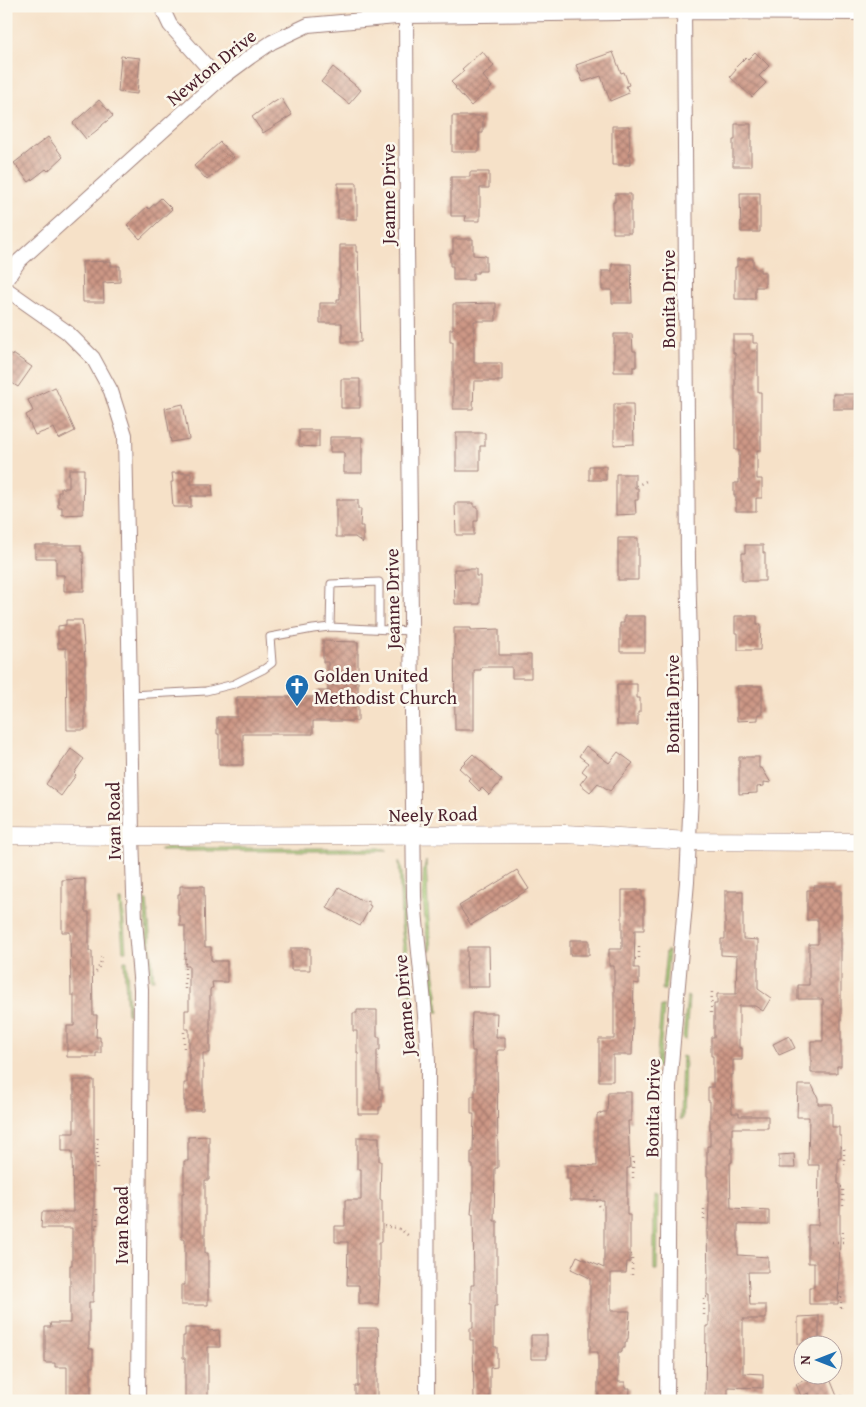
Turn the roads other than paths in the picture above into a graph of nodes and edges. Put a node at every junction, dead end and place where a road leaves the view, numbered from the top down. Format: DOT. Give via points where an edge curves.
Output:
graph roads {
  1 [pos="161,6"];
  2 [pos="685,9"];
  3 [pos="406,11"];
  4 [pos="860,13"];
  5 [pos="219,80"];
  6 [pos="6,280"];
  7 [pos="6,290"];
  8 [pos="330,627"];
  9 [pos="379,629"];
  10 [pos="411,631"];
  11 [pos="130,695"];
  12 [pos="6,835"];
  13 [pos="413,835"];
  14 [pos="132,836"];
  15 [pos="690,841"];
  16 [pos="860,842"];
  17 [pos="138,1401"];
  18 [pos="427,1401"];
  19 [pos="668,1401"];
  1 -- 5 [label="street" via="170,25"];
  2 -- 3 [label="street, Newton Drive"];
  2 -- 4 [label="street, Newton Drive"];
  2 -- 15 [label="street, Bonita Drive" via="688,563 692,684"];
  3 -- 5 [label="street, Newton Drive" via="308,25 272,42"];
  3 -- 10 [label="street, Jeanne Drive"];
  5 -- 6 [label="street, Newton Drive" via="19,261"];
  7 -- 11 [label="street, Ivan Road" via="67,332 94,358 111,391 125,435"];
  8 -- 9 [label="lane"];
  8 -- 9 [label="lane" via="331,584 379,582"];
  8 -- 11 [label="lane" via="270,637 272,663 234,684 206,691"];
  9 -- 10 [label="lane"];
  10 -- 13 [label="street, Jeanne Drive"];
  11 -- 14 [label="street, Ivan Road"];
  12 -- 14 [label="street, Neely Road"];
  13 -- 14 [label="street, Neely Road"];
  13 -- 15 [label="street, Neely Road" via="565,834"];
  13 -- 18 [label="street, Jeanne Drive" via="415,914 428,1062"];
  14 -- 17 [label="street, Ivan Road" via="141,988"];
  15 -- 16 [label="street, Neely Road"];
  15 -- 19 [label="street, Bonita Drive" via="670,1074"];
}
